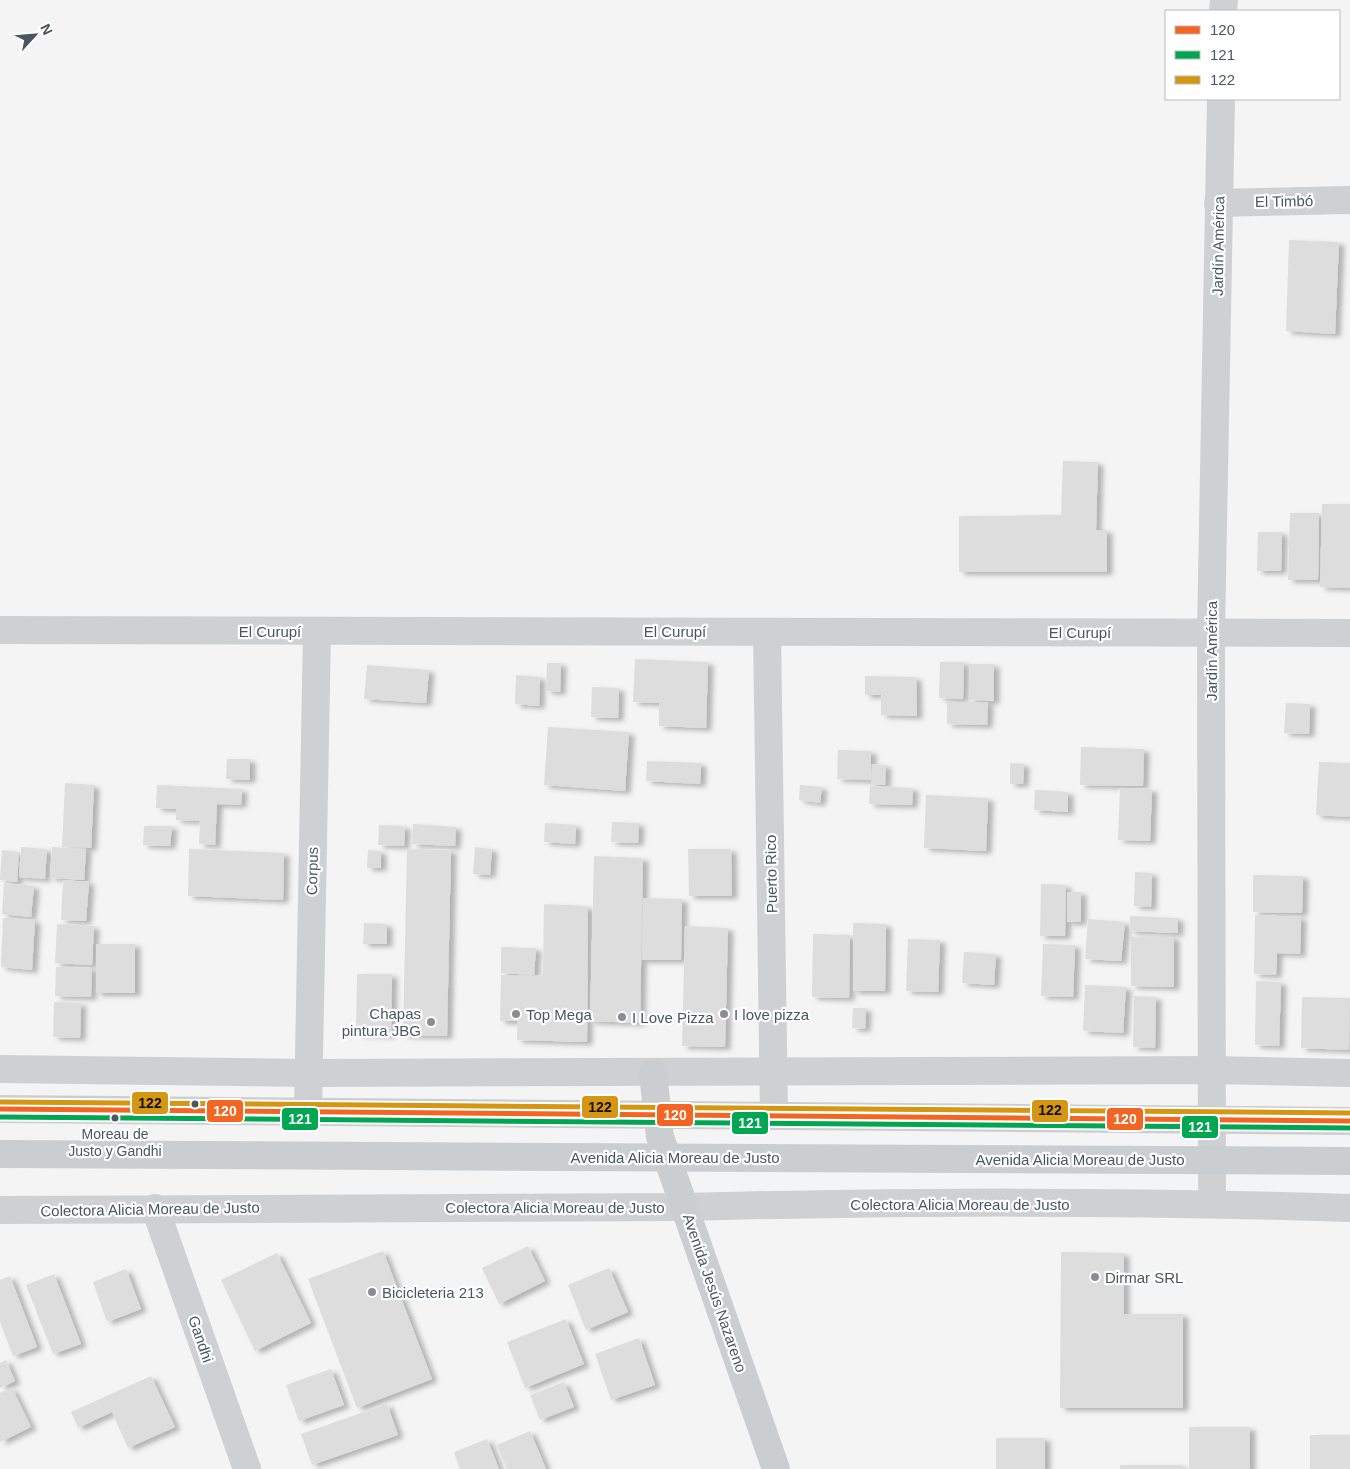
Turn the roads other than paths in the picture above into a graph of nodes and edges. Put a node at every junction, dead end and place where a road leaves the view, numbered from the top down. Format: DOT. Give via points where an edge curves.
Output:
graph roads {
  1 [pos="1221,100"];
  2 [pos="1350,200"];
  3 [pos="1218,202"];
  4 [pos="0,630"];
  5 [pos="317,631"];
  6 [pos="767,632"];
  7 [pos="1211,632"];
  8 [pos="1350,633"];
  9 [pos="0,1069"];
  10 [pos="1213,1070"];
  11 [pos="309,1072"];
  12 [pos="773,1072"];
  13 [pos="653,1073"];
  14 [pos="1350,1073"];
  15 [pos="0,1109"];
  16 [pos="308,1111"];
  17 [pos="657,1116"];
  18 [pos="774,1116"];
  19 [pos="1213,1120"];
  20 [pos="1350,1121"];
  21 [pos="0,1154"];
  22 [pos="667,1157"];
  23 [pos="1211,1160"];
  24 [pos="1350,1160"];
  25 [pos="1212,1204"];
  26 [pos="684,1207"];
  27 [pos="155,1208"];
  28 [pos="1350,1208"];
  29 [pos="0,1210"];
  30 [pos="247,1469"];
  31 [pos="776,1469"];
  1 -- 3 [label="street, Jardín América"];
  2 -- 3 [label="street, El Timbó"];
  3 -- 7 [label="street, Jardín América"];
  4 -- 5 [label="street, El Curupí"];
  5 -- 6 [label="street, El Curupí"];
  5 -- 11 [label="street, Corpus"];
  6 -- 7 [label="street, El Curupí"];
  6 -- 12 [label="street, Puerto Rico"];
  7 -- 8 [label="street, El Curupí"];
  7 -- 10 [label="street, Jardín América"];
  9 -- 11 [label="street"];
  10 -- 12 [label="street"];
  10 -- 14 [label="street"];
  10 -- 19 [label="street, Jardín América"];
  11 -- 13 [label="street"];
  11 -- 16 [label="street, Corpus"];
  12 -- 13 [label="street"];
  12 -- 18 [label="street, Puerto Rico"];
  13 -- 17 [label="main road, Avenida Jesús Nazareno"];
  15 -- 16 [label="main road"];
  16 -- 17 [label="main road"];
  17 -- 18 [label="main road"];
  17 -- 22 [label="main road, Avenida Jesús Nazareno"];
  18 -- 19 [label="main road"];
  19 -- 20 [label="main road"];
  19 -- 23 [label="street, Jardín América"];
  21 -- 22 [label="main road, Avenida Alicia Moreau de Justo"];
  22 -- 23 [label="main road, Avenida Alicia Moreau de Justo"];
  22 -- 26 [label="main road, Avenida Jesús Nazareno"];
  23 -- 24 [label="main road, Avenida Alicia Moreau de Justo"];
  23 -- 25 [label="street, Jardín América"];
  25 -- 26 [label="street, Colectora Alicia Moreau de Justo"];
  25 -- 28 [label="street, Colectora Alicia Moreau de Justo"];
  26 -- 27 [label="street, Colectora Alicia Moreau de Justo"];
  26 -- 31 [label="main road, Avenida Jesús Nazareno"];
  27 -- 29 [label="street, Colectora Alicia Moreau de Justo"];
  27 -- 30 [label="street, Gandhi"];
}
